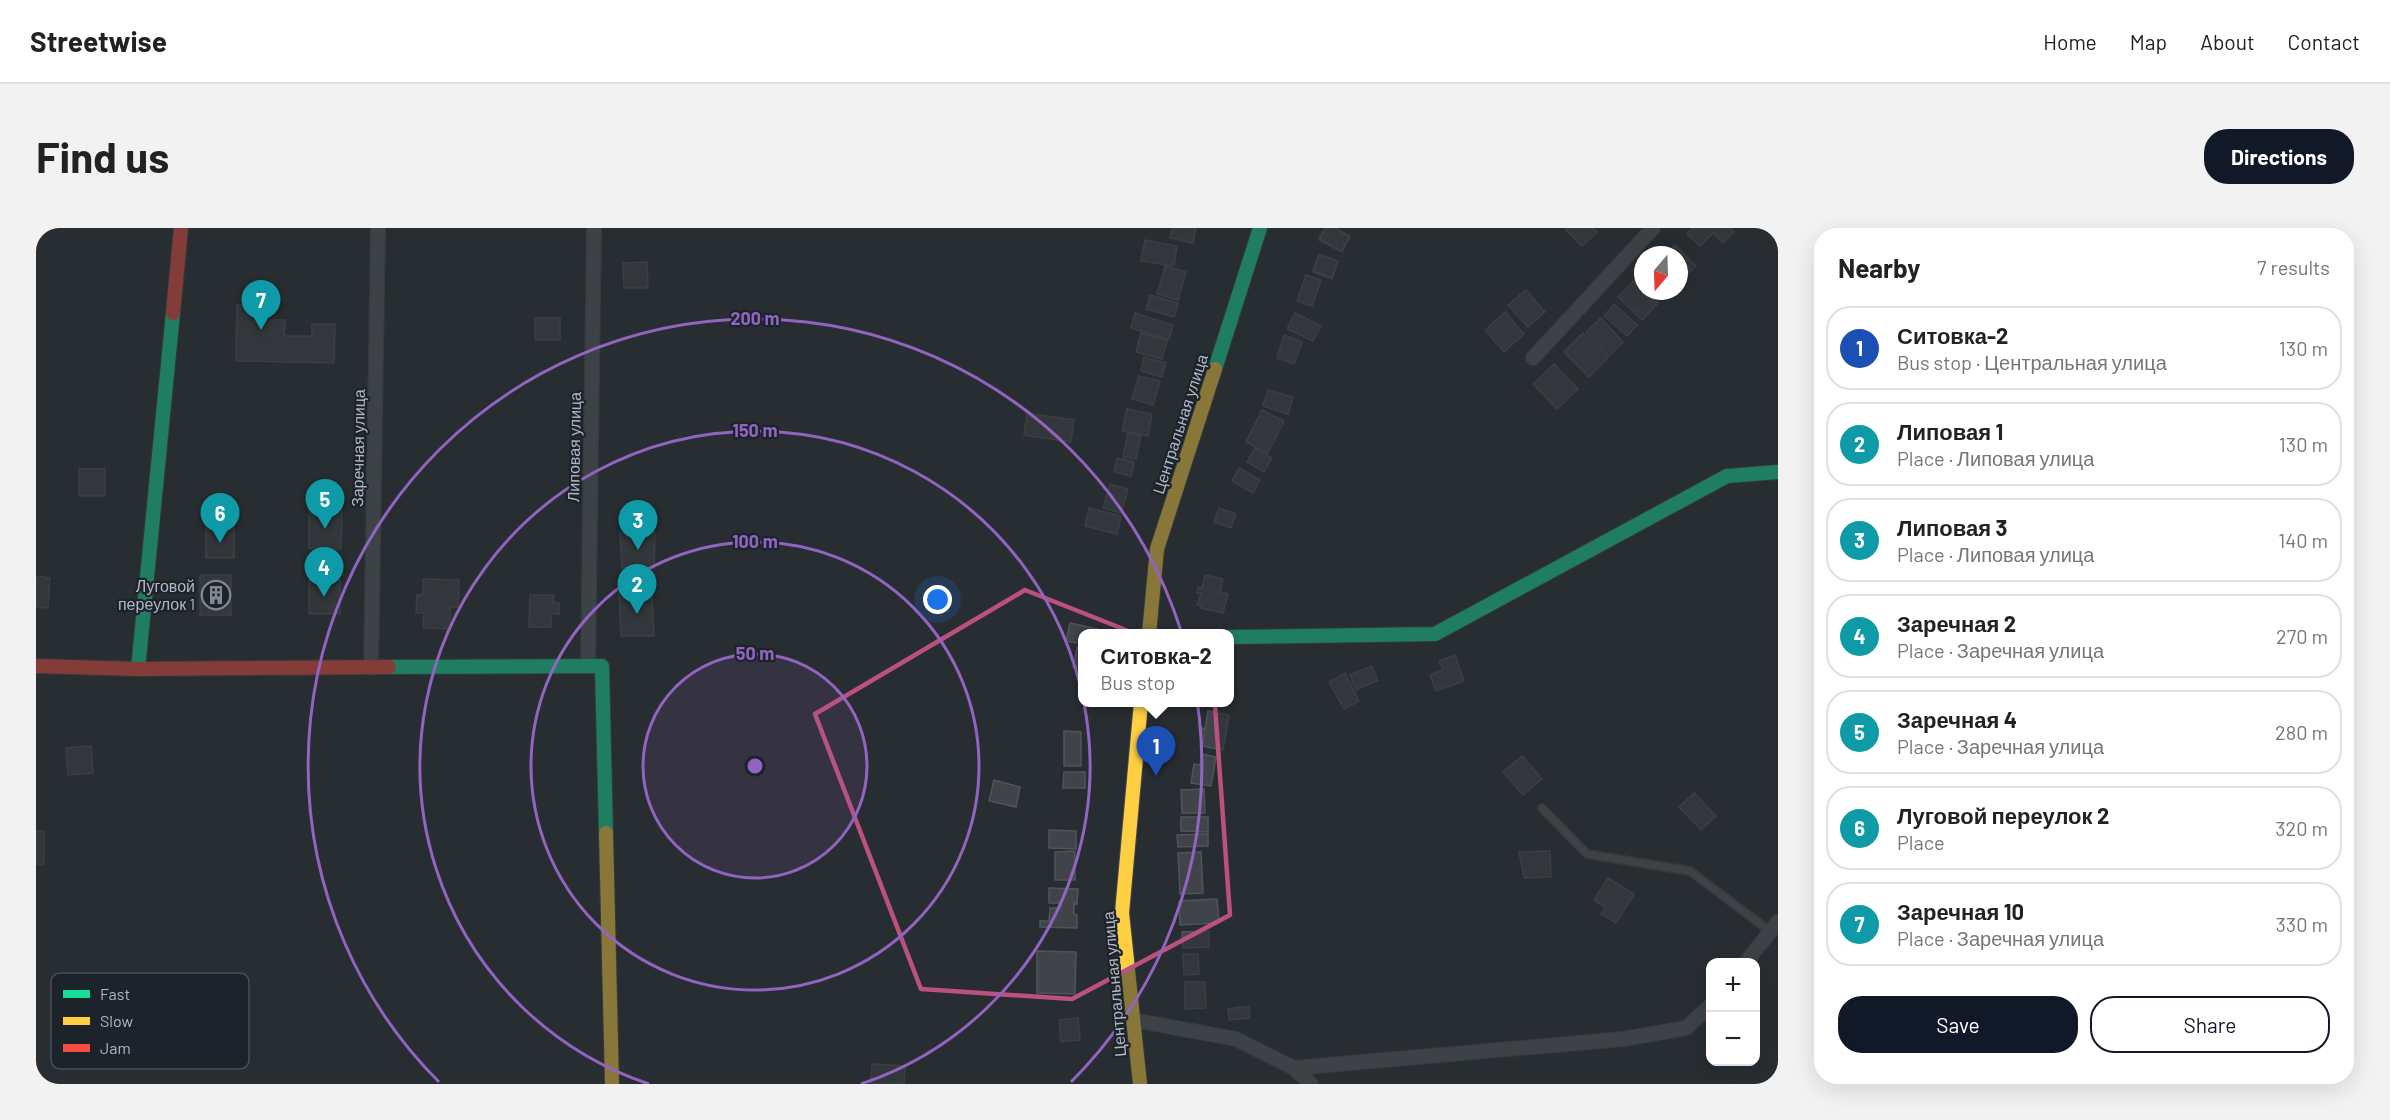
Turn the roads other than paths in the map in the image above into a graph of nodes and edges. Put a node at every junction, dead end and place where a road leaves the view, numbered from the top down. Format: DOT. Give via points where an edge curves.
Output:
graph roads {
  1 [pos="182,228"];
  2 [pos="378,228"];
  3 [pos="594,228"];
  4 [pos="1260,228"];
  5 [pos="1653,228"];
  6 [pos="1533,358"];
  7 [pos="1778,472"];
  8 [pos="1149,629"];
  9 [pos="1234,637"];
  10 [pos="36,666"];
  11 [pos="588,666"];
  12 [pos="371,668"];
  13 [pos="138,669"];
  14 [pos="1141,707"];
  15 [pos="1542,808"];
  16 [pos="1774,927"];
  17 [pos="1750,958"];
  18 [pos="1706,1010"];
  19 [pos="1133,1020"];
  20 [pos="1294,1068"];
  21 [pos="612,1084"];
  22 [pos="1140,1084"];
  23 [pos="1311,1084"];
  1 -- 13 [label="street"];
  2 -- 12 [label="street, Заречная улица"];
  3 -- 11 [label="street, Липовая улица"];
  4 -- 8 [label="street, Центральная улица" via="1157,549"];
  5 -- 6 [label="street"];
  7 -- 9 [label="street" via="1727,476 1436,634"];
  10 -- 13 [label="street"];
  11 -- 12 [label="street"];
  11 -- 21 [label="street" via="602,666"];
  12 -- 13 [label="street"];
  14 -- 19 [label="street, Центральная улица" via="1122,913"];
  15 -- 16 [label="lane" via="1587,854 1690,871"];
  16 -- 17 [label="street"];
  18 -- 20 [label="street" via="1686,1028 1623,1039"];
  19 -- 20 [label="street" via="1236,1040"];
  19 -- 22 [label="street, Центральная улица"];
  20 -- 23 [label="street"];
}
